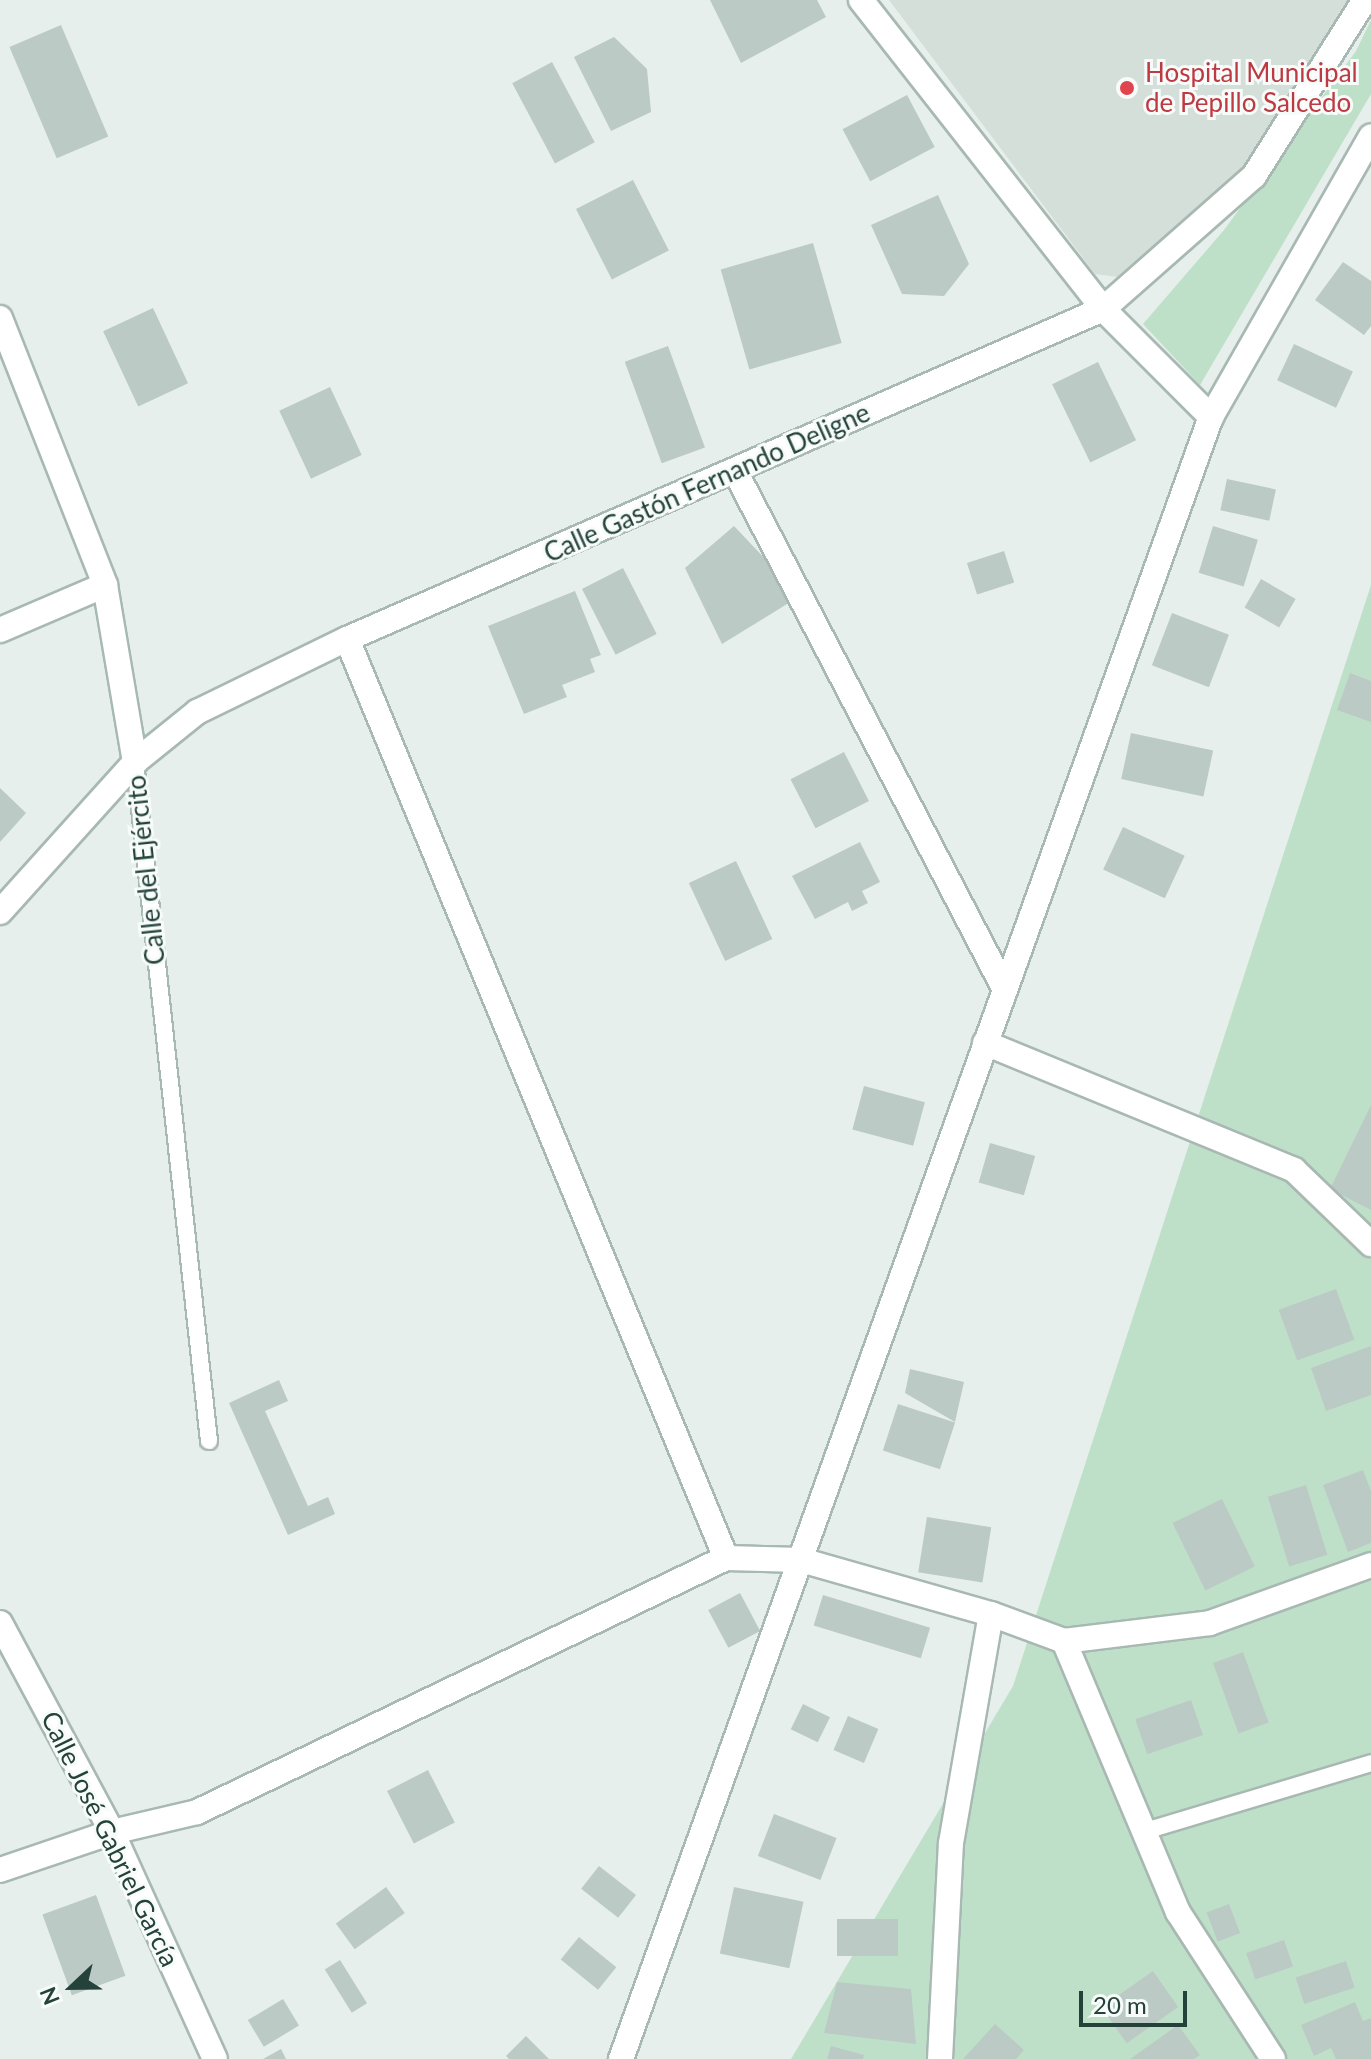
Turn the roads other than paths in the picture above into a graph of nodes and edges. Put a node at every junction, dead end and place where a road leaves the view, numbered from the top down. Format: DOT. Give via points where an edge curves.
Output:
graph roads {
  1 [pos="861,0"];
  2 [pos="1365,0"];
  3 [pos="1371,136"];
  4 [pos="1103,309"];
  5 [pos="0,318"];
  6 [pos="1211,417"];
  7 [pos="735,471"];
  8 [pos="105,585"];
  9 [pos="0,630"];
  10 [pos="347,639"];
  11 [pos="135,762"];
  12 [pos="0,912"];
  13 [pos="1004,988"];
  14 [pos="985,1043"];
  15 [pos="1371,1244"];
  16 [pos="209,1441"];
  17 [pos="726,1558"];
  18 [pos="801,1560"];
  19 [pos="1371,1565"];
  20 [pos="991,1614"];
  21 [pos="0,1623"];
  22 [pos="1064,1641"];
  23 [pos="1371,1763"];
  24 [pos="1145,1831"];
  25 [pos="112,1832"];
  26 [pos="0,1870"];
  27 [pos="215,2059"];
  28 [pos="621,2059"];
  29 [pos="940,2059"];
  30 [pos="1273,2059"];
  1 -- 4 [label="street"];
  2 -- 4 [label="street, Calle Gastón Fernando Deligne" via="1254,176"];
  3 -- 6 [label="street"];
  4 -- 6 [label="street"];
  4 -- 7 [label="street, Calle Gastón Fernando Deligne"];
  5 -- 8 [label="street, Calle del Ejército"];
  6 -- 13 [label="street"];
  7 -- 10 [label="street, Calle Gastón Fernando Deligne"];
  7 -- 13 [label="street"];
  8 -- 9 [label="street"];
  8 -- 11 [label="street, Calle del Ejército"];
  10 -- 11 [label="street, Calle Gastón Fernando Deligne" via="197,712"];
  10 -- 17 [label="street"];
  11 -- 12 [label="street, Calle Gastón Fernando Deligne"];
  11 -- 16 [label="lane, Calle del Ejército"];
  13 -- 14 [label="street"];
  14 -- 15 [label="street" via="1294,1170"];
  14 -- 18 [label="street"];
  17 -- 18 [label="street"];
  17 -- 25 [label="street" via="197,1812"];
  18 -- 20 [label="street"];
  18 -- 28 [label="street"];
  19 -- 22 [label="street" via="1210,1623"];
  20 -- 22 [label="street"];
  20 -- 29 [label="street" via="951,1843"];
  21 -- 25 [label="street, Calle José Gabriel García"];
  22 -- 24 [label="street"];
  23 -- 24 [label="lane"];
  24 -- 30 [label="street" via="1178,1912"];
  25 -- 26 [label="street"];
  25 -- 27 [label="street, Calle José Gabriel García"];
}
